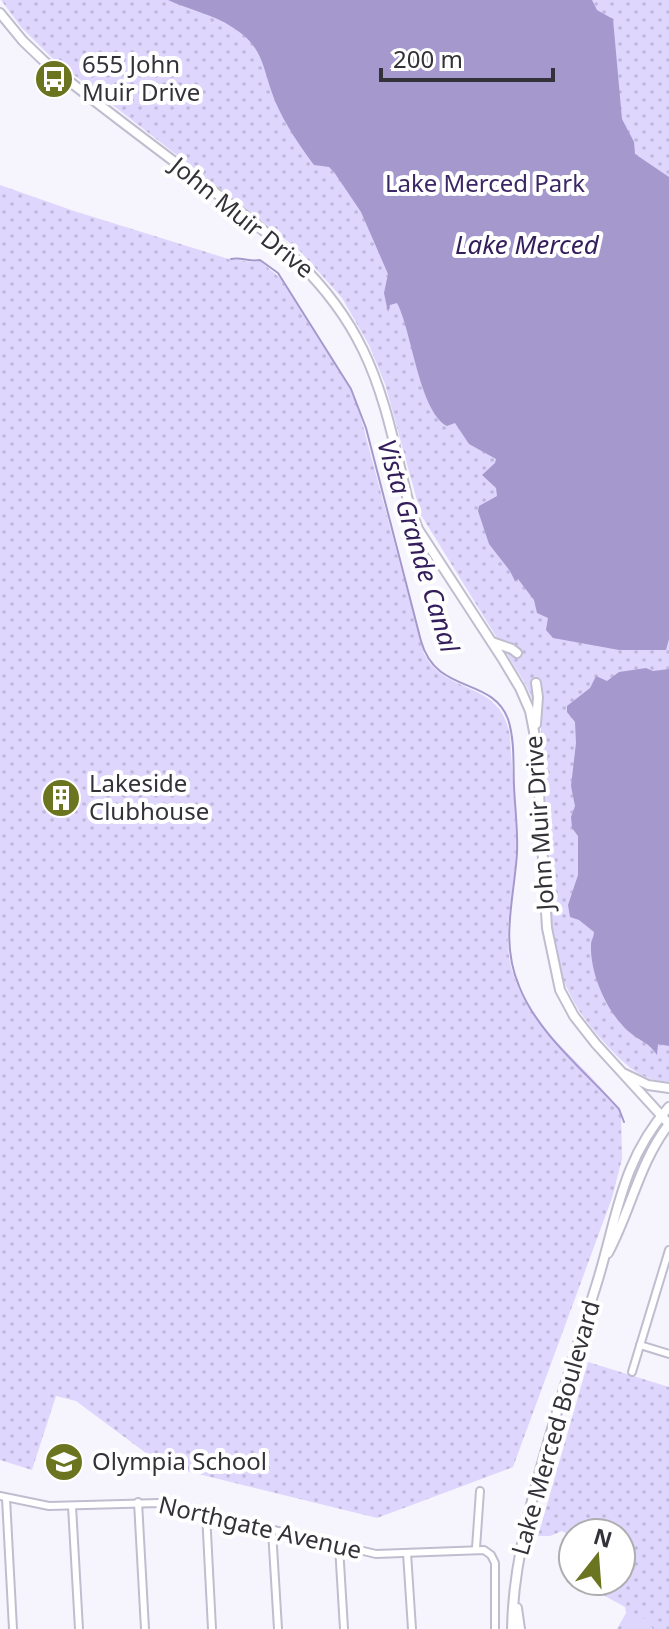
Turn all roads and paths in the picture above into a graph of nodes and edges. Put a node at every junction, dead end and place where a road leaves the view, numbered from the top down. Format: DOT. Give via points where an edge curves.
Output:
graph roads {
  1 [pos="0,13"];
  2 [pos="492,642"];
  3 [pos="517,653"];
  4 [pos="536,683"];
  5 [pos="535,733"];
  6 [pos="615,1066"];
  7 [pos="669,1088"];
  8 [pos="669,1107"];
  9 [pos="660,1117"];
  10 [pos="669,1124"];
  11 [pos="669,1250"];
  12 [pos="605,1259"];
  13 [pos="640,1345"];
  14 [pos="669,1354"];
  15 [pos="632,1372"];
  16 [pos="480,1491"];
  17 [pos="3,1497"];
  18 [pos="138,1502"];
  19 [pos="72,1506"];
  20 [pos="206,1513"];
  21 [pos="272,1530"];
  22 [pos="339,1546"];
  23 [pos="476,1548"];
  24 [pos="407,1553"];
  25 [pos="515,1600"];
  26 [pos="13,1629"];
  27 [pos="79,1629"];
  28 [pos="145,1629"];
  29 [pos="212,1629"];
  30 [pos="278,1629"];
  31 [pos="344,1629"];
  32 [pos="412,1629"];
  33 [pos="495,1629"];
  34 [pos="512,1629"];
  35 [pos="520,1629"];
  1 -- 2 [label="street, John Muir Drive" via="45,62 252,220 330,295 375,377 413,518"];
  2 -- 3 [label="street"];
  2 -- 5 [label="street, John Muir Drive" via="524,695"];
  4 -- 5 [label="street"];
  5 -- 6 [label="street, John Muir Drive" via="554,970 569,1007"];
  6 -- 7 [label="street" via="641,1082"];
  6 -- 9 [label="street, John Muir Drive"];
  8 -- 9 [label="street, Lake Merced Boulevard"];
  9 -- 10 [label="street, John Muir Drive"];
  9 -- 12 [label="street, Lake Merced Boulevard" via="627,1175"];
  10 -- 12 [label="street, Lake Merced Boulevard" via="642,1167"];
  11 -- 13 [label="street"];
  12 -- 25 [label="street, Lake Merced Boulevard" via="524,1528"];
  13 -- 14 [label="street"];
  13 -- 15 [label="street"];
  16 -- 23 [label="street"];
  17 -- 19 [label="street, Northgate Avenue"];
  17 -- 26 [label="street"];
  18 -- 19 [label="street, Northgate Avenue"];
  18 -- 20 [label="street, Northgate Avenue"];
  18 -- 28 [label="street"];
  19 -- 27 [label="street"];
  20 -- 21 [label="street, Northgate Avenue"];
  20 -- 29 [label="street"];
  21 -- 22 [label="street, Northgate Avenue"];
  21 -- 30 [label="street"];
  22 -- 24 [label="street, Northgate Avenue" via="376,1554"];
  22 -- 31 [label="street"];
  23 -- 24 [label="street, Northgate Avenue"];
  23 -- 33 [label="street" via="488,1552 495,1563"];
  24 -- 32 [label="street"];
  25 -- 34 [label="street, Lake Merced Boulevard"];
  25 -- 35 [label="street, Lake Merced Boulevard"];
}
